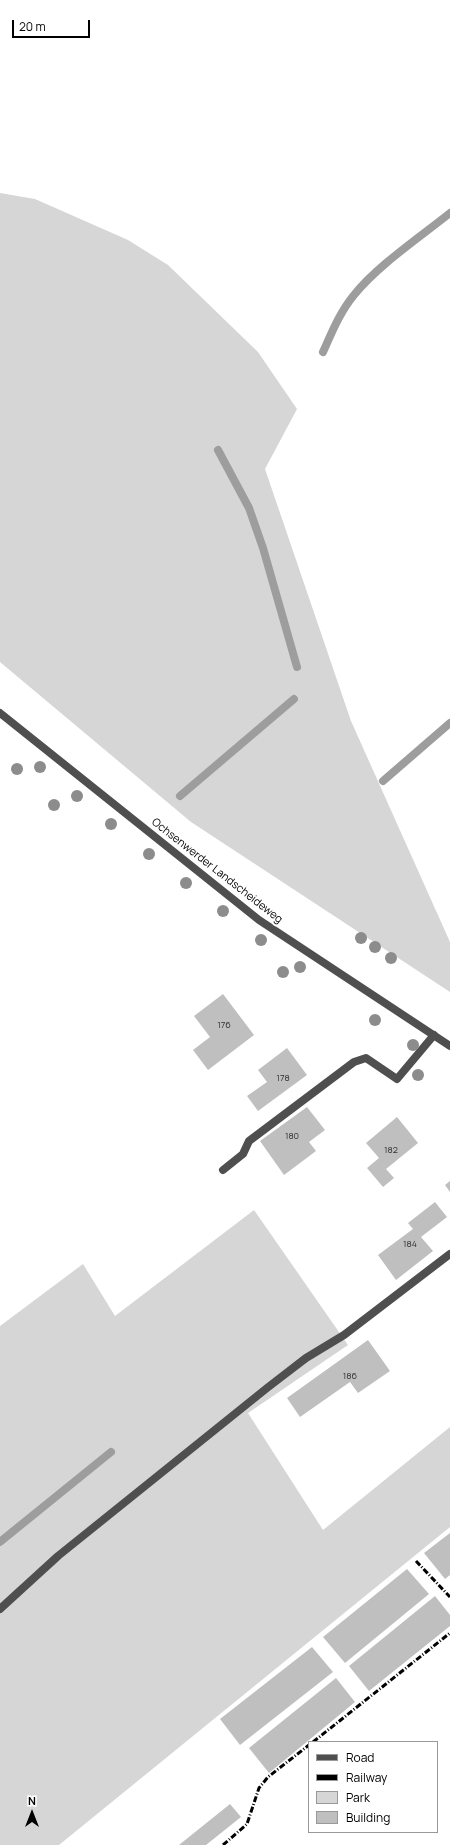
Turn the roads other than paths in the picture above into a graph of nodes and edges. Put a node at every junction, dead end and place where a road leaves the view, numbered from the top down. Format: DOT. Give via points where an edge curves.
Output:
graph roads {
  1 [pos="0,713"];
  2 [pos="434,1035"];
  3 [pos="450,1046"];
  4 [pos="223,1170"];
  5 [pos="450,1254"];
  6 [pos="0,1609"];
  1 -- 2 [label="street, Ochsenwerder Landscheideweg" via="259,920"];
  2 -- 3 [label="street, Ochsenwerder Landscheideweg"];
  2 -- 4 [label="street" via="397,1078 366,1058 354,1062 249,1141 243,1154"];
  5 -- 6 [label="street" via="344,1335 306,1358 272,1384 58,1556"];
}
